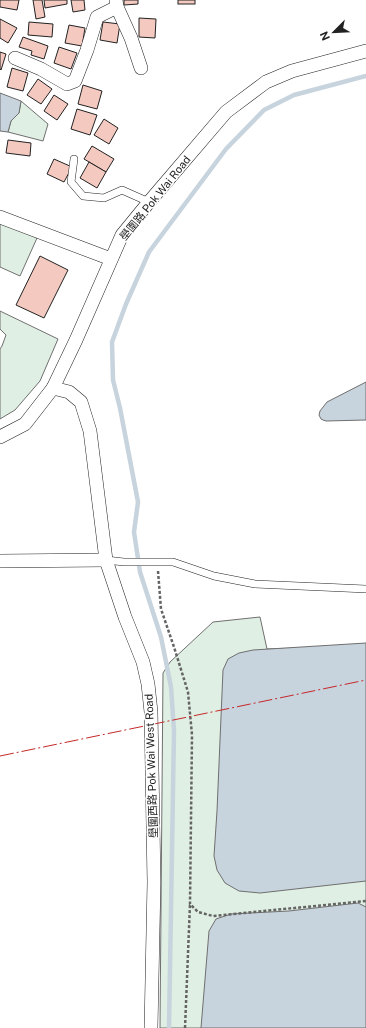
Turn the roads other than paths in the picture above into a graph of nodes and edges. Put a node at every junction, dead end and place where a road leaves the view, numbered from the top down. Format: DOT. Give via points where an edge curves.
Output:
graph roads {
  1 [pos="117,3"];
  2 [pos="366,51"];
  3 [pos="15,58"];
  4 [pos="141,68"];
  5 [pos="74,159"];
  6 [pos="148,202"];
  7 [pos="0,217"];
  8 [pos="112,259"];
  9 [pos="53,388"];
  10 [pos="0,438"];
  11 [pos="106,560"];
  12 [pos="0,561"];
  13 [pos="366,589"];
  14 [pos="151,1028"];
  1 -- 3 [label="street" via="97,17 88,50 75,81 67,84"];
  1 -- 4 [label="street"];
  2 -- 6 [label="street, 壆圍路 Pok Wai Road" via="292,71 266,82 226,112"];
  5 -- 6 [label="lane" via="71,182 83,196 104,198 122,190"];
  6 -- 8 [label="street, 壆圍路 Pok Wai Road" via="122,235"];
  7 -- 8 [label="street"];
  8 -- 9 [label="street, 壆圍路 Pok Wai Road"];
  9 -- 10 [label="street, 壆圍路 Pok Wai Road" via="25,424"];
  9 -- 11 [label="street, 壆圍西路 Pok Wai West Road" via="69,392 81,402 90,431"];
  11 -- 12 [label="street"];
  11 -- 13 [label="lane" via="173,562 214,576 255,584"];
  11 -- 14 [label="street, 壆圍西路 Pok Wai West Road" via="143,662 148,684 154,882"];
}
